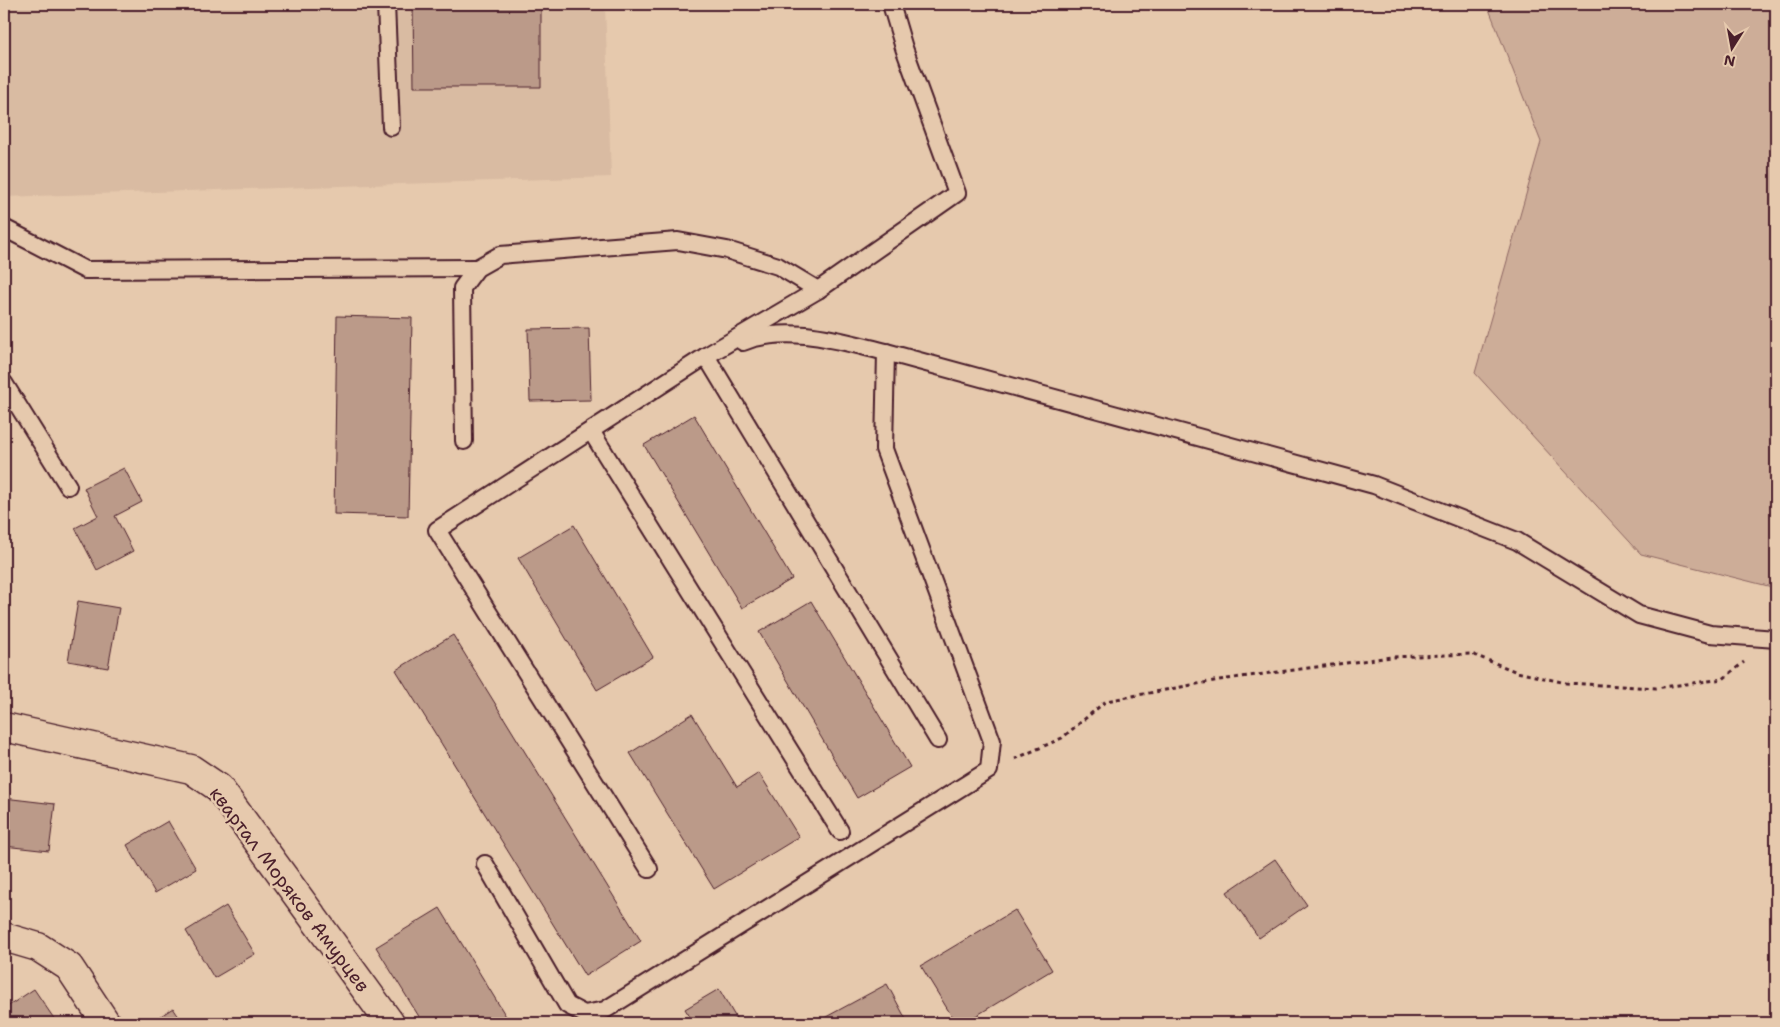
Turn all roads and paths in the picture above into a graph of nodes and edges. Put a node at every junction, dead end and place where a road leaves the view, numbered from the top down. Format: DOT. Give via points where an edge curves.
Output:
graph roads {
  1 [pos="386,4"];
  2 [pos="891,4"];
  3 [pos="391,127"];
  4 [pos="4,228"];
  5 [pos="477,268"];
  6 [pos="818,290"];
  7 [pos="886,352"];
  8 [pos="706,356"];
  9 [pos="4,383"];
  10 [pos="591,431"];
  11 [pos="464,441"];
  12 [pos="68,486"];
  13 [pos="1775,639"];
  14 [pos="4,727"];
  15 [pos="938,740"];
  16 [pos="990,770"];
  17 [pos="840,831"];
  18 [pos="485,864"];
  19 [pos="649,869"];
  20 [pos="4,937"];
  21 [pos="106,1023"];
  22 [pos="390,1023"];
  1 -- 3 [label="lane"];
  2 -- 6 [label="lane" via="957,193"];
  4 -- 5 [label="lane" via="85,270"];
  5 -- 6 [label="lane" via="500,255 678,241 727,250 778,266"];
  5 -- 11 [label="lane" via="462,288"];
  6 -- 8 [label="lane"];
  7 -- 8 [label="lane" via="815,335 760,335"];
  7 -- 13 [label="lane" via="1374,485 1517,541 1639,615 1710,634"];
  7 -- 16 [label="lane" via="884,449 992,740"];
  8 -- 10 [label="lane"];
  8 -- 15 [label="lane"];
  9 -- 12 [label="lane"];
  10 -- 17 [label="lane"];
  10 -- 19 [label="lane" via="437,530"];
  13 -- 16 [label="path" via="1723,679 1656,688 1566,683 1517,672 1472,654 1391,657 1219,680 1106,701 1062,738"];
  14 -- 22 [label="street, квартал Моряков Амурцев" via="191,769 219,788"];
  16 -- 18 [label="lane" via="605,1010 591,1013 584,1014 567,1005"];
  20 -- 21 [label="street" via="38,947 69,967"];
}
